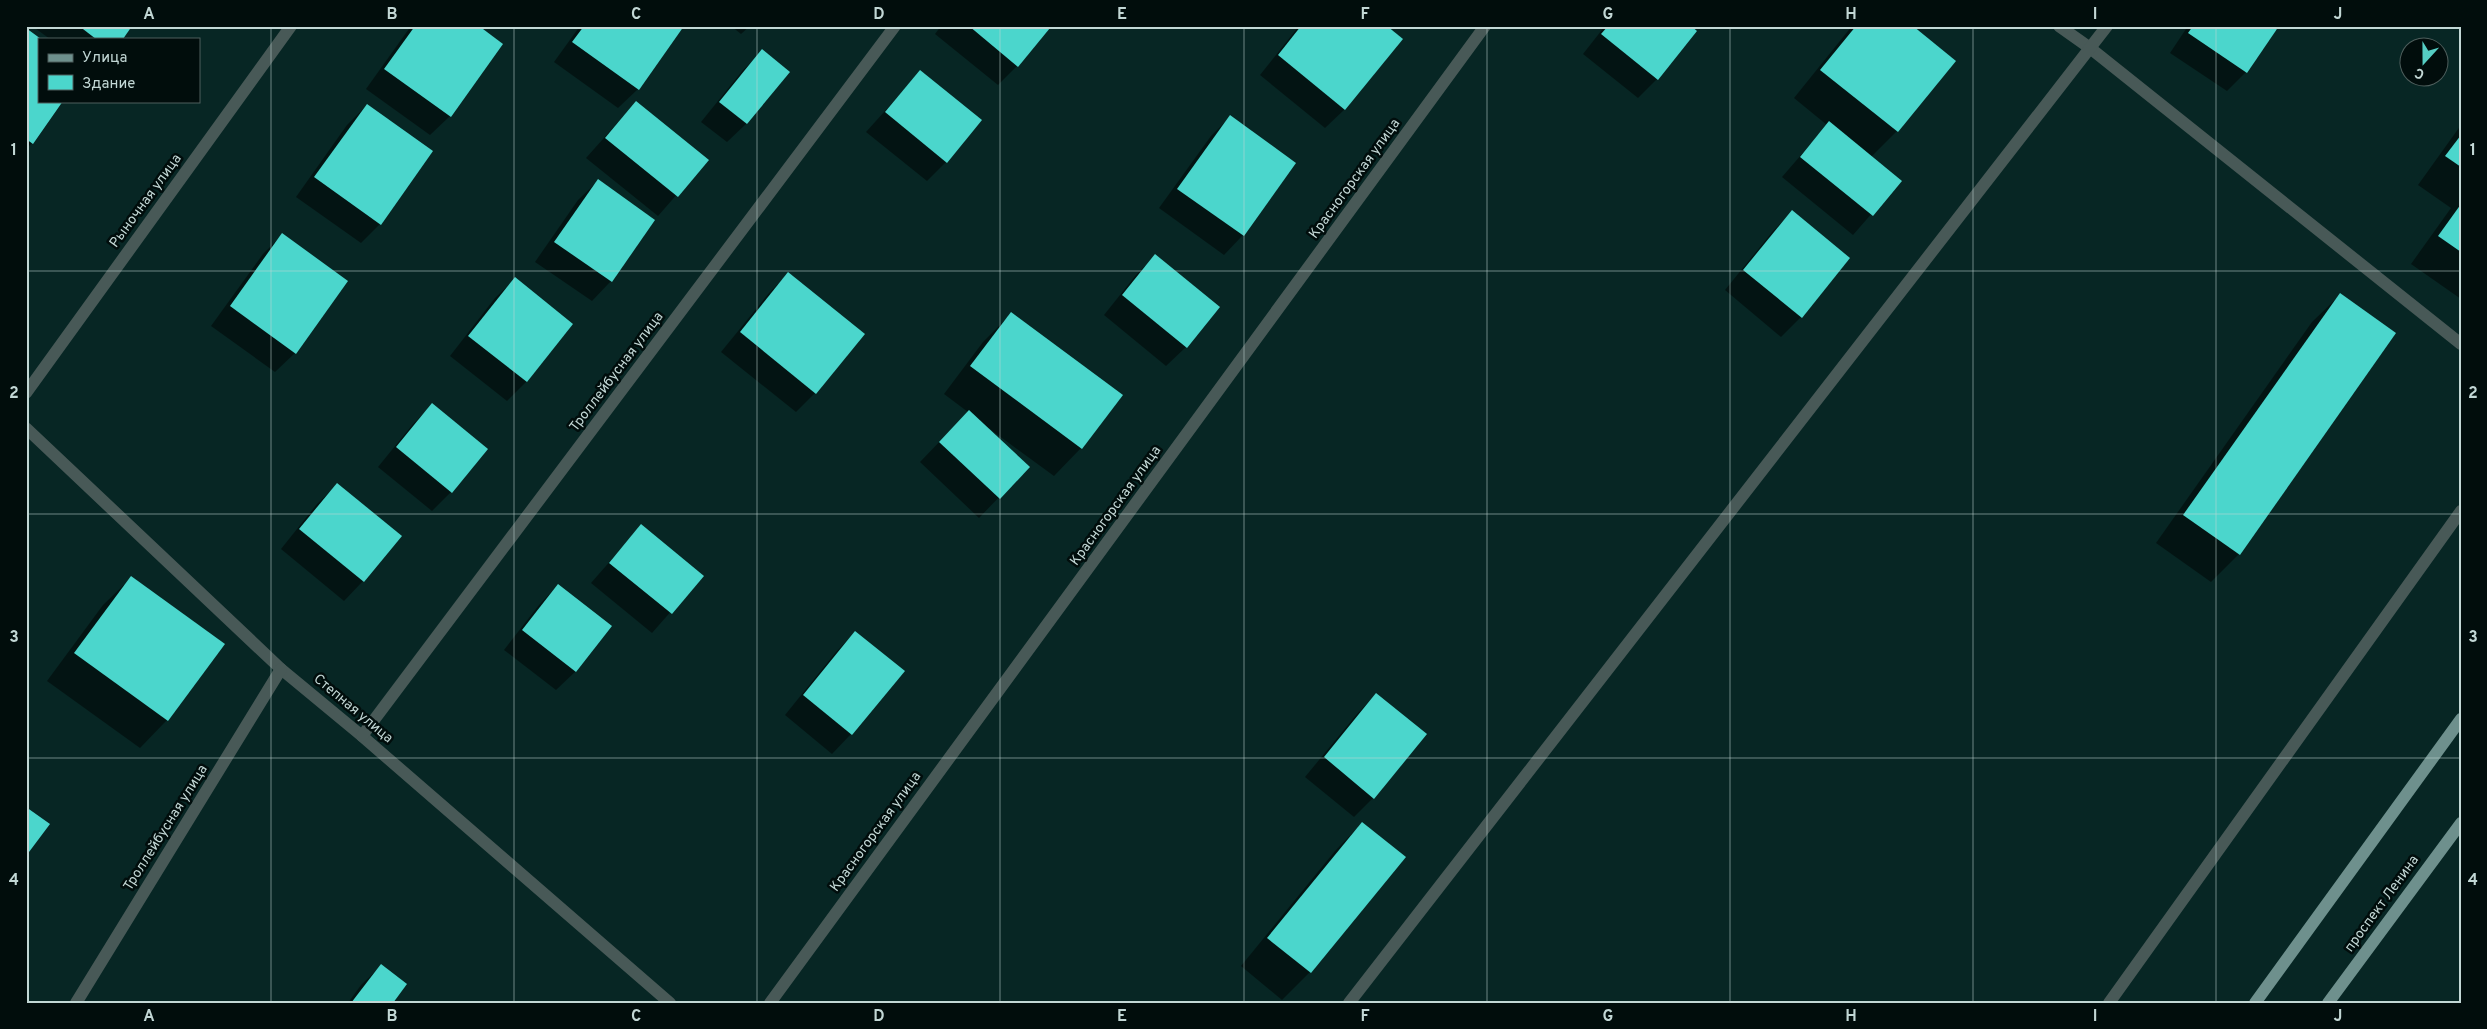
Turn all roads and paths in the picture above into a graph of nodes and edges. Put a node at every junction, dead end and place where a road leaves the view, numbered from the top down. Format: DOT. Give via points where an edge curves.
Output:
graph roads {
  1 [pos="291,26"];
  2 [pos="895,26"];
  3 [pos="1485,26"];
  4 [pos="2059,26"];
  5 [pos="2107,26"];
  6 [pos="2090,48"];
  7 [pos="2461,344"];
  8 [pos="26,393"];
  9 [pos="26,428"];
  10 [pos="2461,511"];
  11 [pos="281,669"];
  12 [pos="2461,719"];
  13 [pos="362,736"];
  14 [pos="2461,823"];
  15 [pos="76,1003"];
  16 [pos="670,1003"];
  17 [pos="770,1003"];
  18 [pos="1349,1003"];
  19 [pos="2108,1003"];
  20 [pos="2255,1003"];
  21 [pos="2328,1003"];
  1 -- 8 [label="street, Рыночная улица"];
  2 -- 13 [label="street, Троллейбусная улица"];
  3 -- 17 [label="street, Красногорская улица"];
  4 -- 6 [label="street"];
  5 -- 6 [label="street"];
  6 -- 7 [label="street"];
  6 -- 18 [label="street"];
  9 -- 11 [label="street, Степная улица"];
  10 -- 19 [label="street"];
  11 -- 13 [label="street, Степная улица"];
  11 -- 15 [label="street, Троллейбусная улица"];
  12 -- 20 [label="main road"];
  13 -- 16 [label="street, Степная улица"];
  14 -- 21 [label="main road, проспект Ленина"];
}
